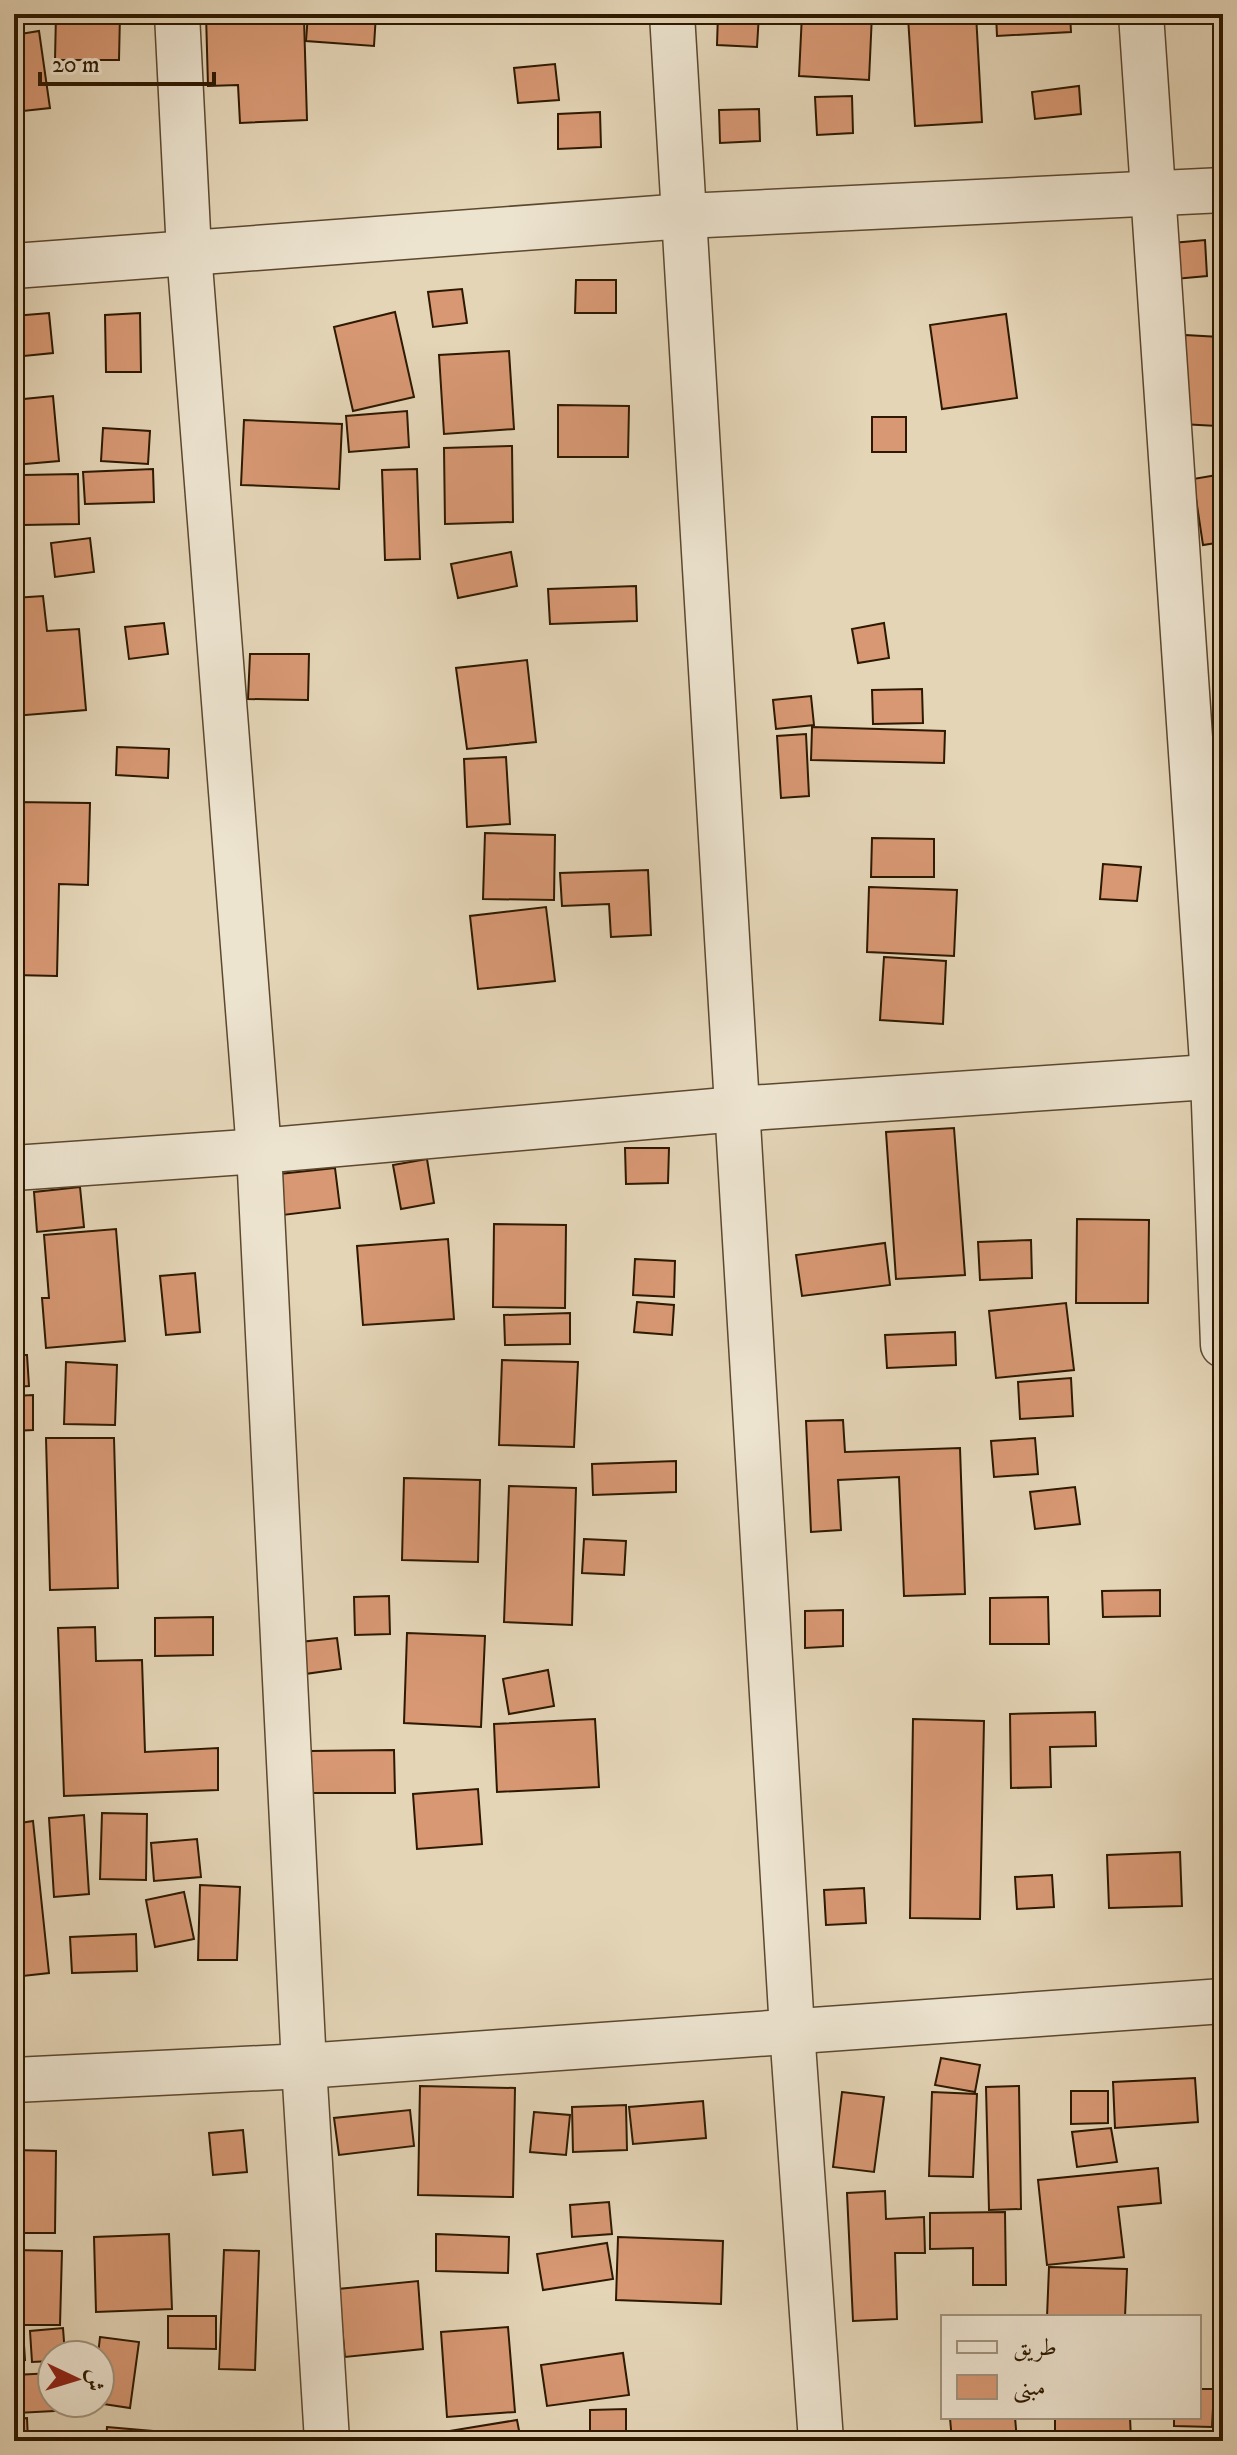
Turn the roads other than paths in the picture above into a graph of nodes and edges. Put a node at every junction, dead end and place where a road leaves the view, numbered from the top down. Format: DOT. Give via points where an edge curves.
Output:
graph roads {
  1 [pos="177,14"];
  2 [pos="672,14"];
  3 [pos="1141,14"];
  4 [pos="1223,190"];
  5 [pos="1154,194"];
  6 [pos="685,216"];
  7 [pos="189,252"];
  8 [pos="14,266"];
  9 [pos="1218,1076"];
  10 [pos="737,1109"];
  11 [pos="259,1151"];
  12 [pos="14,1168"];
  13 [pos="1223,1345"];
  14 [pos="1223,2001"];
  15 [pos="792,2030"];
  16 [pos="304,2066"];
  17 [pos="14,2080"];
  18 [pos="327,2441"];
  19 [pos="821,2441"];
  1 -- 7 [label="street"];
  2 -- 6 [label="street"];
  3 -- 5 [label="street"];
  4 -- 5 [label="street"];
  5 -- 6 [label="street"];
  5 -- 9 [label="street"];
  6 -- 7 [label="street"];
  6 -- 10 [label="street"];
  7 -- 8 [label="street"];
  7 -- 11 [label="street"];
  9 -- 10 [label="street"];
  9 -- 13 [label="street"];
  10 -- 11 [label="street"];
  10 -- 15 [label="street"];
  11 -- 12 [label="street"];
  11 -- 16 [label="street"];
  14 -- 15 [label="street"];
  15 -- 16 [label="street"];
  15 -- 19 [label="street"];
  16 -- 17 [label="street"];
  16 -- 18 [label="street"];
}
